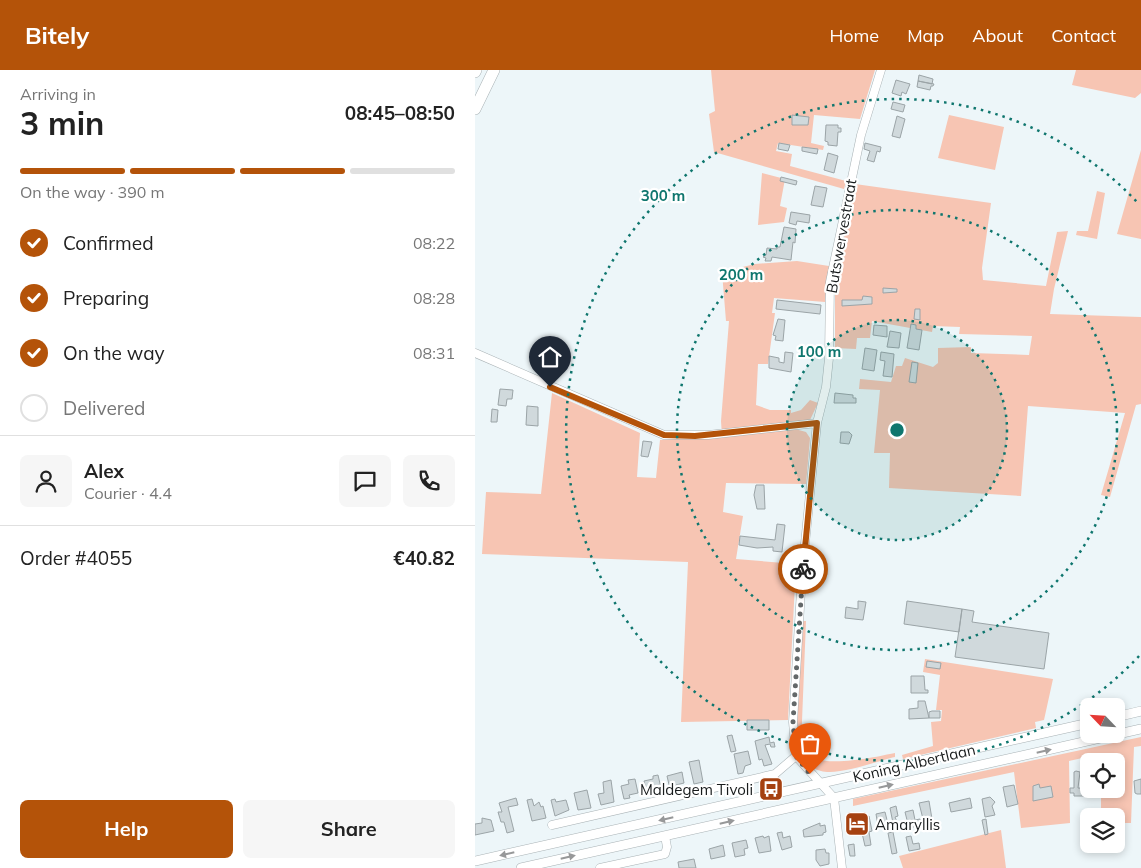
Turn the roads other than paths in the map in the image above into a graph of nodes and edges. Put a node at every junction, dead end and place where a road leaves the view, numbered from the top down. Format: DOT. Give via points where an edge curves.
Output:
graph roads {
  1 [pos="494,70"];
  2 [pos="881,70"];
  3 [pos="475,109"];
  4 [pos="475,353"];
  5 [pos="817,423"];
  6 [pos="1141,711"];
  7 [pos="1125,715"];
  8 [pos="1080,725"];
  9 [pos="1141,729"];
  10 [pos="796,756"];
  11 [pos="820,784"];
  12 [pos="834,798"];
  13 [pos="553,825"];
  14 [pos="665,836"];
  15 [pos="475,861"];
  16 [pos="521,868"];
  17 [pos="600,868"];
  18 [pos="842,868"];
  1 -- 3 [label="highway"];
  2 -- 5 [label="street, Butswervestraat" via="861,134 830,282 829,358"];
  4 -- 5 [label="street" via="664,435 700,435"];
  5 -- 10 [label="street, Butswervestraat" via="793,722"];
  6 -- 7 [label="main road"];
  8 -- 11 [label="main road, Koning Albertlaan"];
  12 -- 9 [label="main road, Koning Albertlaan, one-way"];
  10 -- 11 [label="street"];
  10 -- 13 [label="street" via="775,774"];
  11 -- 12 [label="street"];
  11 -- 15 [label="main road, Koning Albertlaan, one-way"];
  14 -- 12 [label="main road, Koning Albertlaan, one-way"];
  12 -- 18 [label="street"];
  16 -- 14 [label="main road, Koning Albertlaan, one-way"];
  14 -- 17 [label="street" via="665,854"];
}
